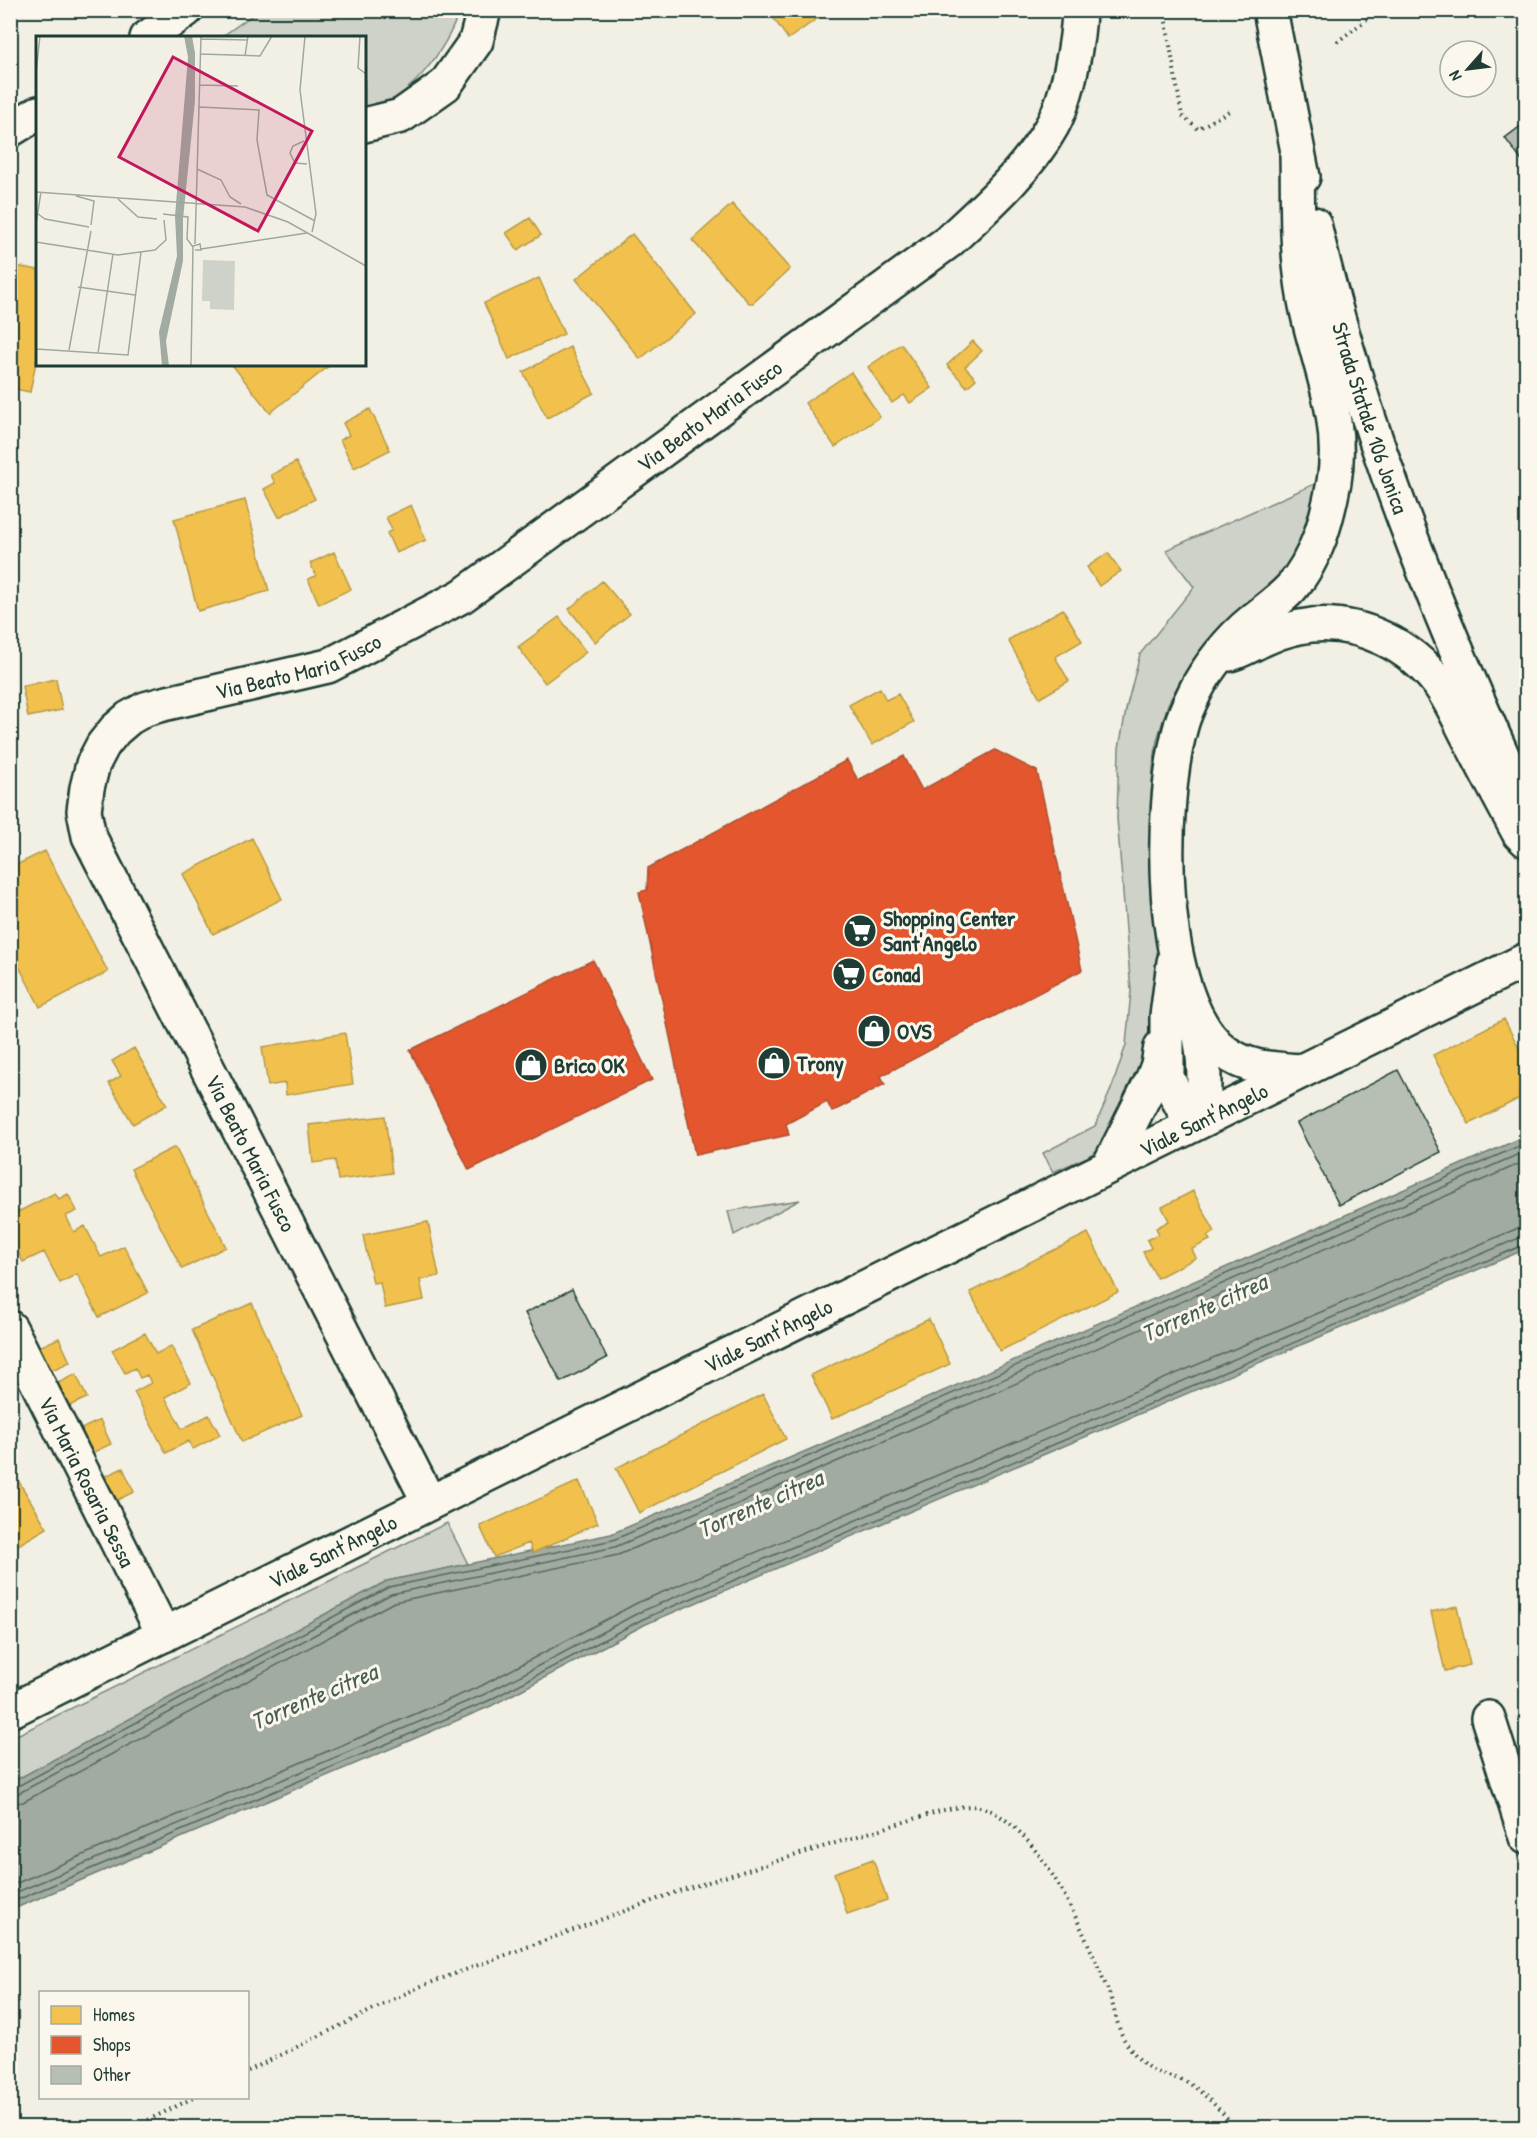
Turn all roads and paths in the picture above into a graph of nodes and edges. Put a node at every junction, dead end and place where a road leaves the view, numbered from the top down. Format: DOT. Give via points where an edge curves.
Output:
graph roads {
  1 [pos="484,10"];
  2 [pos="1079,10"];
  3 [pos="1164,10"];
  4 [pos="1270,10"];
  5 [pos="1379,10"];
  6 [pos="183,22"];
  7 [pos="152,36"];
  8 [pos="1337,42"];
  9 [pos="1229,111"];
  10 [pos="36,114"];
  11 [pos="366,125"];
  12 [pos="10,130"];
  13 [pos="1298,155"];
  14 [pos="1220,656"];
  15 [pos="1527,808"];
  16 [pos="1527,840"];
  17 [pos="1527,960"];
  18 [pos="1185,1011"];
  19 [pos="1301,1071"];
  20 [pos="1198,1122"];
  21 [pos="1109,1166"];
  22 [pos="10,1328"];
  23 [pos="429,1502"];
  24 [pos="164,1635"];
  25 [pos="10,1711"];
  26 [pos="1488,1718"];
  27 [pos="1527,1837"];
  28 [pos="249,2071"];
  29 [pos="189,2099"];
  30 [pos="132,2127"];
  31 [pos="1237,2127"];
  1 -- 11 [label="main road" via="476,41 445,85 401,116"];
  2 -- 23 [label="main road, Via Beato Maria Fusco" via="1071,75 1053,125 1022,169 932,255 462,596 328,666 145,709 115,730 93,764 84,811 89,836"];
  3 -- 9 [label="path" via="1182,116 1198,129"];
  4 -- 13 [label="main road, Strada Statale 106 Jonica"];
  5 -- 8 [label="path"];
  6 -- 7 [label="main road"];
  10 -- 12 [label="main road"];
  13 -- 14 [label="main road" via="1302,282 1335,415 1334,482 1325,522 1310,560 1292,587 1230,641"];
  13 -- 15 [label="main road, Strada Statale 106 Jonica" via="1338,321 1386,472 1437,606"];
  14 -- 16 [label="main road" via="1268,636 1313,625 1385,638 1421,663 1440,685 1519,833"];
  14 -- 18 [label="main road" via="1197,688 1181,724 1171,774 1167,840 1172,924"];
  17 -- 19 [label="main road, Viale Sant'Angelo"];
  18 -- 19 [label="main road" via="1224,1052 1237,1060 1264,1068"];
  18 -- 20 [label="main road" via="1167,1078"];
  18 -- 21 [label="main road"];
  19 -- 20 [label="main road, Viale Sant'Angelo"];
  20 -- 21 [label="main road, Viale Sant'Angelo"];
  21 -- 23 [label="main road, Viale Sant'Angelo"];
  22 -- 24 [label="main road, Via Maria Rosaria Sessa"];
  23 -- 24 [label="main road, Viale Sant'Angelo"];
  24 -- 25 [label="main road, Viale Sant'Angelo"];
  26 -- 27 [label="main road"];
  28 -- 31 [label="path" via="419,1987 668,1895 940,1811 974,1806 1000,1816 1042,1857 1069,1904 1110,1995 1125,2042 1136,2056 1149,2069 1193,2085"];
  29 -- 30 [label="path"];
}
